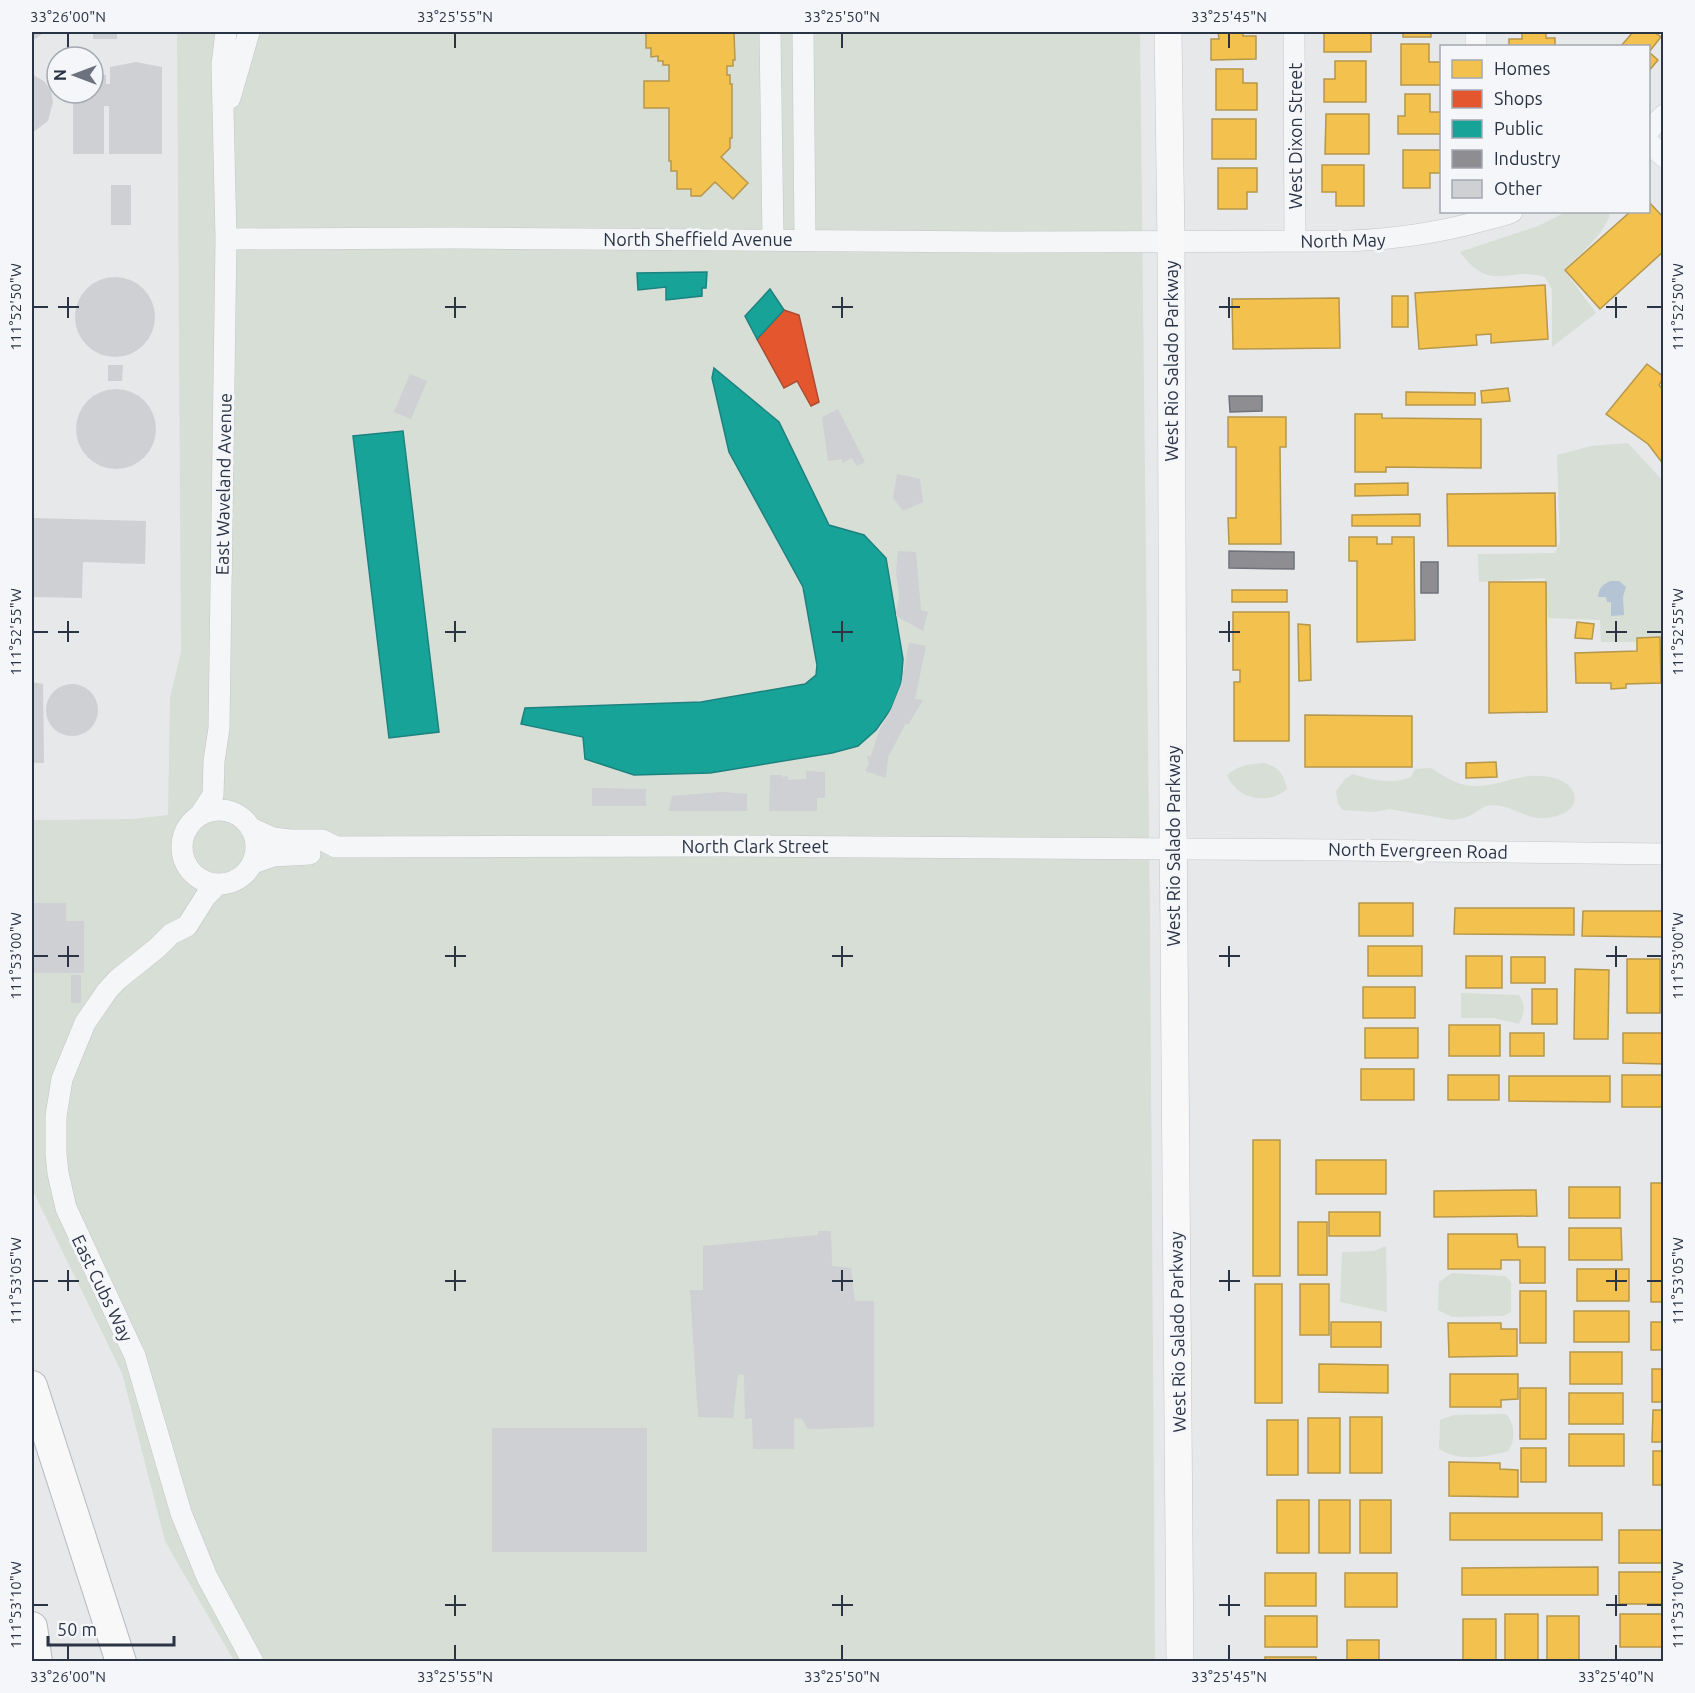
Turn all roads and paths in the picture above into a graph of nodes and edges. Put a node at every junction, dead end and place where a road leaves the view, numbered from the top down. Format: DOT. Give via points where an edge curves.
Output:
graph roads {
  1 [pos="226,32"];
  2 [pos="249,32"];
  3 [pos="770,32"];
  4 [pos="803,32"];
  5 [pos="1168,32"];
  6 [pos="1294,32"];
  7 [pos="1664,115"];
  8 [pos="1650,129"];
  9 [pos="223,131"];
  10 [pos="1650,144"];
  11 [pos="1664,157"];
  12 [pos="1505,213"];
  13 [pos="226,239"];
  14 [pos="773,239"];
  15 [pos="805,239"];
  16 [pos="1171,241"];
  17 [pos="1295,241"];
  18 [pos="219,729"];
  19 [pos="200,815"];
  20 [pos="247,823"];
  21 [pos="336,847"];
  22 [pos="1173,848"];
  23 [pos="1664,854"];
  24 [pos="254,863"];
  25 [pos="191,872"];
  26 [pos="217,885"];
  27 [pos="171,934"];
  28 [pos="32,1386"];
  29 [pos="32,1420"];
  30 [pos="32,1627"];
  31 [pos="37,1662"];
  32 [pos="107,1662"];
  33 [pos="122,1662"];
  34 [pos="253,1662"];
  35 [pos="1180,1662"];
  1 -- 9 [label="street"];
  2 -- 9 [label="street"];
  3 -- 14 [label="street"];
  4 -- 15 [label="street"];
  5 -- 16 [label="main road, West Rio Salado Parkway"];
  6 -- 17 [label="street, West Dixon Street"];
  7 -- 8 [label="street"];
  9 -- 13 [label="street"];
  10 -- 11 [label="street"];
  12 -- 17 [label="street, North May" via="1467,225 1391,239"];
  13 -- 14 [label="street, North Sheffield Avenue"];
  13 -- 18 [label="street, East Waveland Avenue"];
  14 -- 15 [label="street, North Sheffield Avenue"];
  15 -- 16 [label="street, North Sheffield Avenue"];
  16 -- 17 [label="street, North May"];
  16 -- 22 [label="main road, West Rio Salado Parkway"];
  18 -- 19 [label="street, East Waveland Avenue" via="213,795"];
  18 -- 20 [label="street, East Waveland Avenue" via="227,789"];
  19 -- 20 [label="street" via="221,810 232,812"];
  19 -- 25 [label="street, East Cubs Way" via="190,824 182,841 184,861"];
  20 -- 21 [label="street, North Clark Street" via="281,840 322,840"];
  20 -- 24 [label="street" via="257,848"];
  21 -- 22 [label="street, North Clark Street"];
  21 -- 24 [label="street, North Clark Street" via="324,853 273,856"];
  22 -- 23 [label="street, North Evergreen Road"];
  22 -- 35 [label="main road, West Rio Salado Parkway"];
  24 -- 26 [label="street" via="240,879"];
  25 -- 26 [label="street" via="204,882"];
  25 -- 27 [label="street, East Cubs Way" via="191,892"];
  26 -- 27 [label="street, East Cubs Way" via="187,926"];
  27 -- 34 [label="street, East Cubs Way" via="117,980 85,1023 62,1079 55,1134 57,1164 73,1226 135,1356 181,1513 207,1577"];
  28 -- 33 [label="highway"];
  29 -- 32 [label="highway"];
  30 -- 31 [label="highway"];
}
